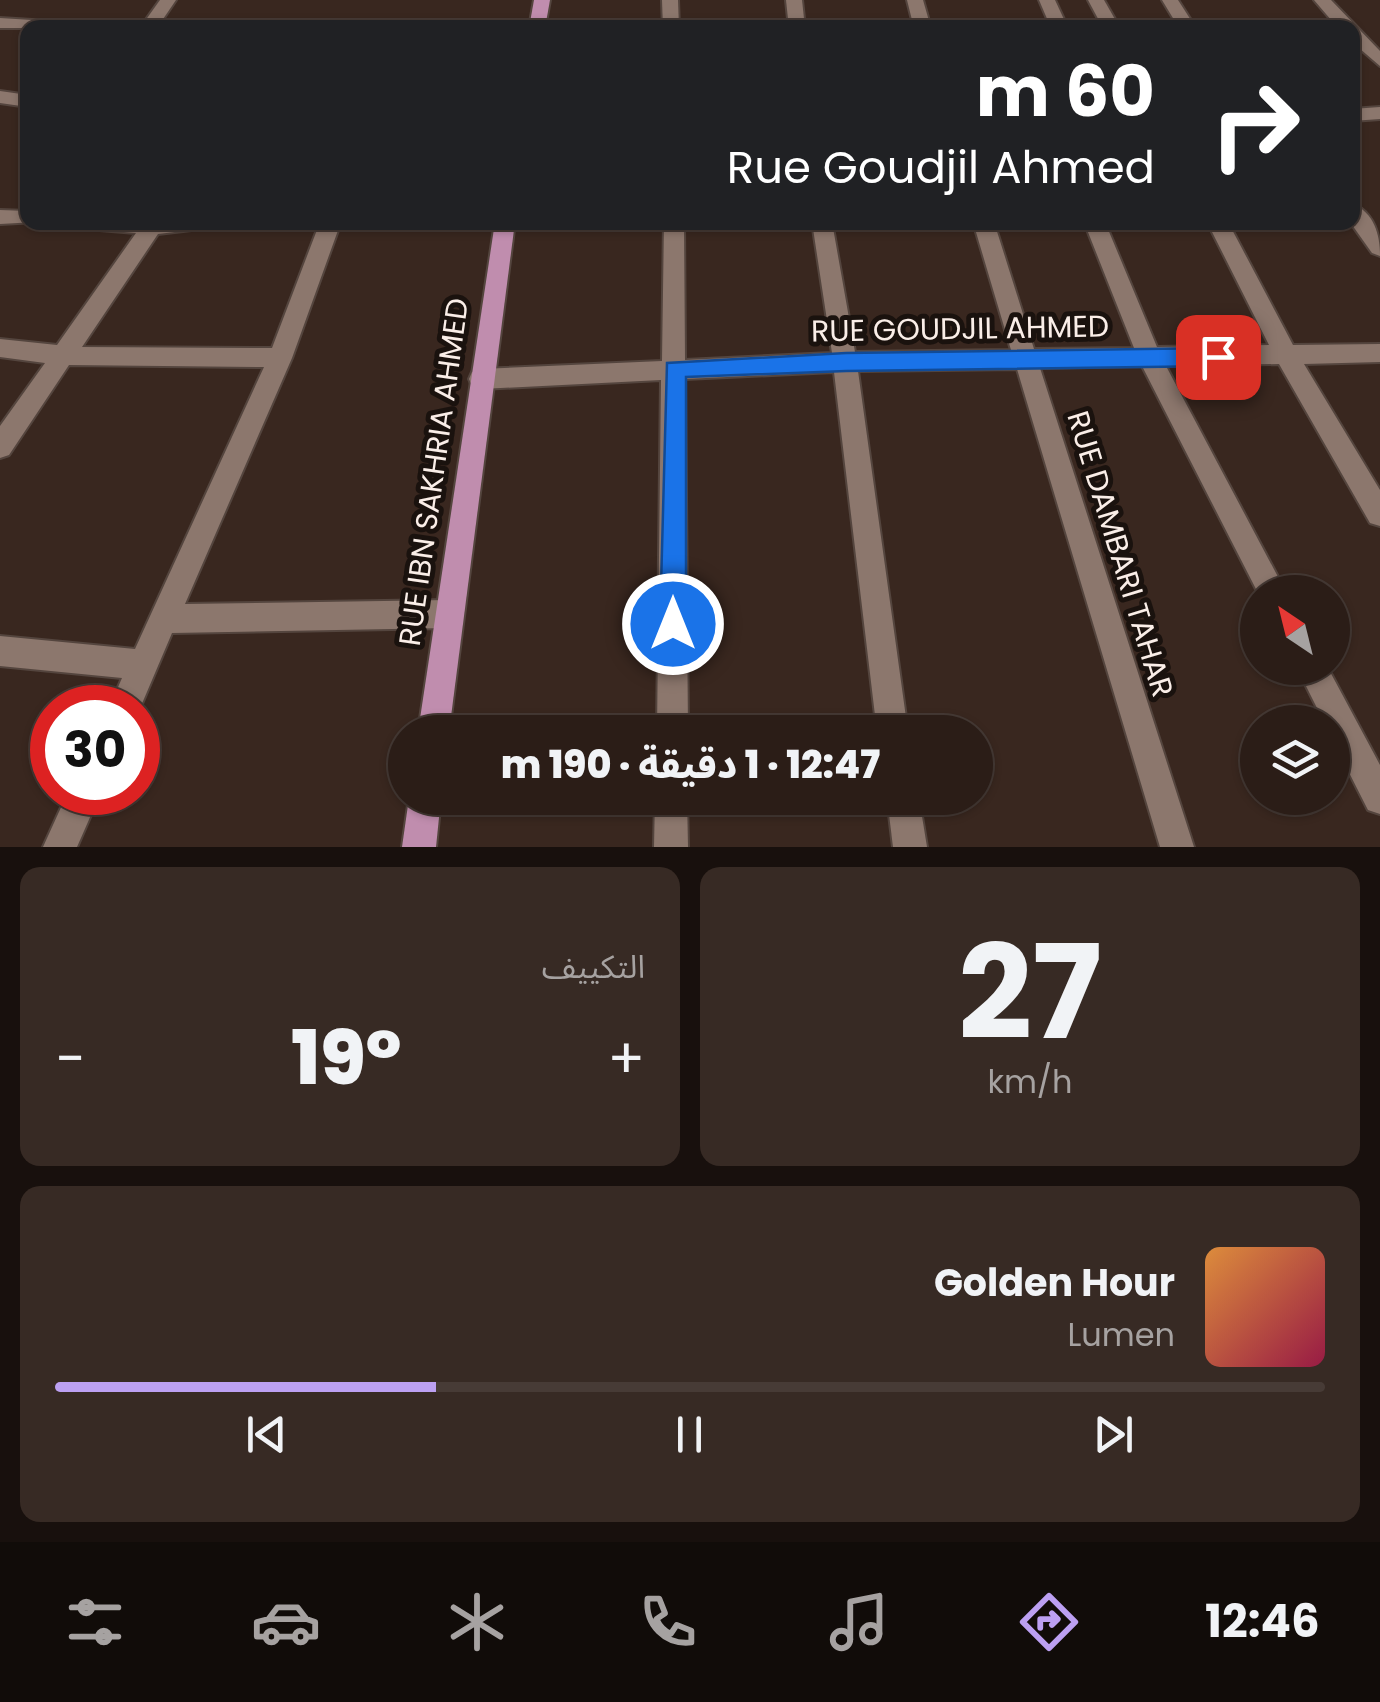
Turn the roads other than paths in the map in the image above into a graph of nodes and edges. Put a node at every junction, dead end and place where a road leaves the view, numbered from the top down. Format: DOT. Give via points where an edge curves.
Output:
graph roads {
  1 [pos="1322,0"];
  2 [pos="1341,20"];
  3 [pos="1360,40"];
  4 [pos="1380,61"];
  5 [pos="1360,221"];
  6 [pos="151,230"];
  7 [pos="328,230"];
  8 [pos="504,230"];
  9 [pos="674,230"];
  10 [pos="823,230"];
  11 [pos="986,230"];
  12 [pos="1097,230"];
  13 [pos="1221,230"];
  14 [pos="1380,248"];
  15 [pos="0,348"];
  16 [pos="1380,353"];
  17 [pos="1286,355"];
  18 [pos="66,356"];
  19 [pos="280,358"];
  20 [pos="1150,359"];
  21 [pos="1026,361"];
  22 [pos="846,362"];
  23 [pos="675,369"];
  24 [pos="481,379"];
  25 [pos="0,447"];
  26 [pos="1380,514"];
  27 [pos="1263,575"];
  28 [pos="448,614"];
  29 [pos="164,619"];
  30 [pos="0,650"];
  31 [pos="144,665"];
  32 [pos="135,685"];
  33 [pos="1321,685"];
  34 [pos="435,715"];
  35 [pos="672,715"];
  36 [pos="891,715"];
  37 [pos="1380,798"];
  38 [pos="75,815"];
  39 [pos="423,815"];
  40 [pos="672,815"];
  41 [pos="905,815"];
  42 [pos="60,847"];
  43 [pos="419,847"];
  44 [pos="671,847"];
  45 [pos="910,847"];
  46 [pos="1176,847"];
  1 -- 2 [label="street"];
  3 -- 4 [label="street"];
  5 -- 14 [label="street"];
  6 -- 18 [label="street"];
  7 -- 19 [label="street"];
  8 -- 24 [label="main road, RUE IBN SAKHRIA AHMED"];
  9 -- 23 [label="street"];
  10 -- 22 [label="street"];
  11 -- 21 [label="street, RUE DAMBARI TAHAR"];
  12 -- 20 [label="street"];
  13 -- 17 [label="street"];
  15 -- 18 [label="street"];
  16 -- 17 [label="street, RUE GOUDJIL AHMED"];
  17 -- 20 [label="street, RUE GOUDJIL AHMED"];
  17 -- 26 [label="street"];
  18 -- 19 [label="street"];
  18 -- 25 [label="street"];
  19 -- 29 [label="street"];
  20 -- 21 [label="street, RUE GOUDJIL AHMED"];
  20 -- 27 [label="street"];
  21 -- 22 [label="street, RUE GOUDJIL AHMED"];
  21 -- 46 [label="street, RUE DAMBARI TAHAR"];
  22 -- 23 [label="street, RUE GOUDJIL AHMED"];
  22 -- 36 [label="street"];
  23 -- 24 [label="street, RUE GOUDJIL AHMED"];
  23 -- 35 [label="street"];
  24 -- 28 [label="main road, RUE IBN SAKHRIA AHMED"];
  28 -- 29 [label="street"];
  28 -- 34 [label="main road, RUE IBN SAKHRIA AHMED"];
  29 -- 31 [label="street"];
  30 -- 31 [label="street"];
  31 -- 32 [label="street"];
  33 -- 37 [label="street"];
  38 -- 42 [label="street"];
  39 -- 43 [label="main road"];
  40 -- 44 [label="street"];
  41 -- 45 [label="street"];
}
